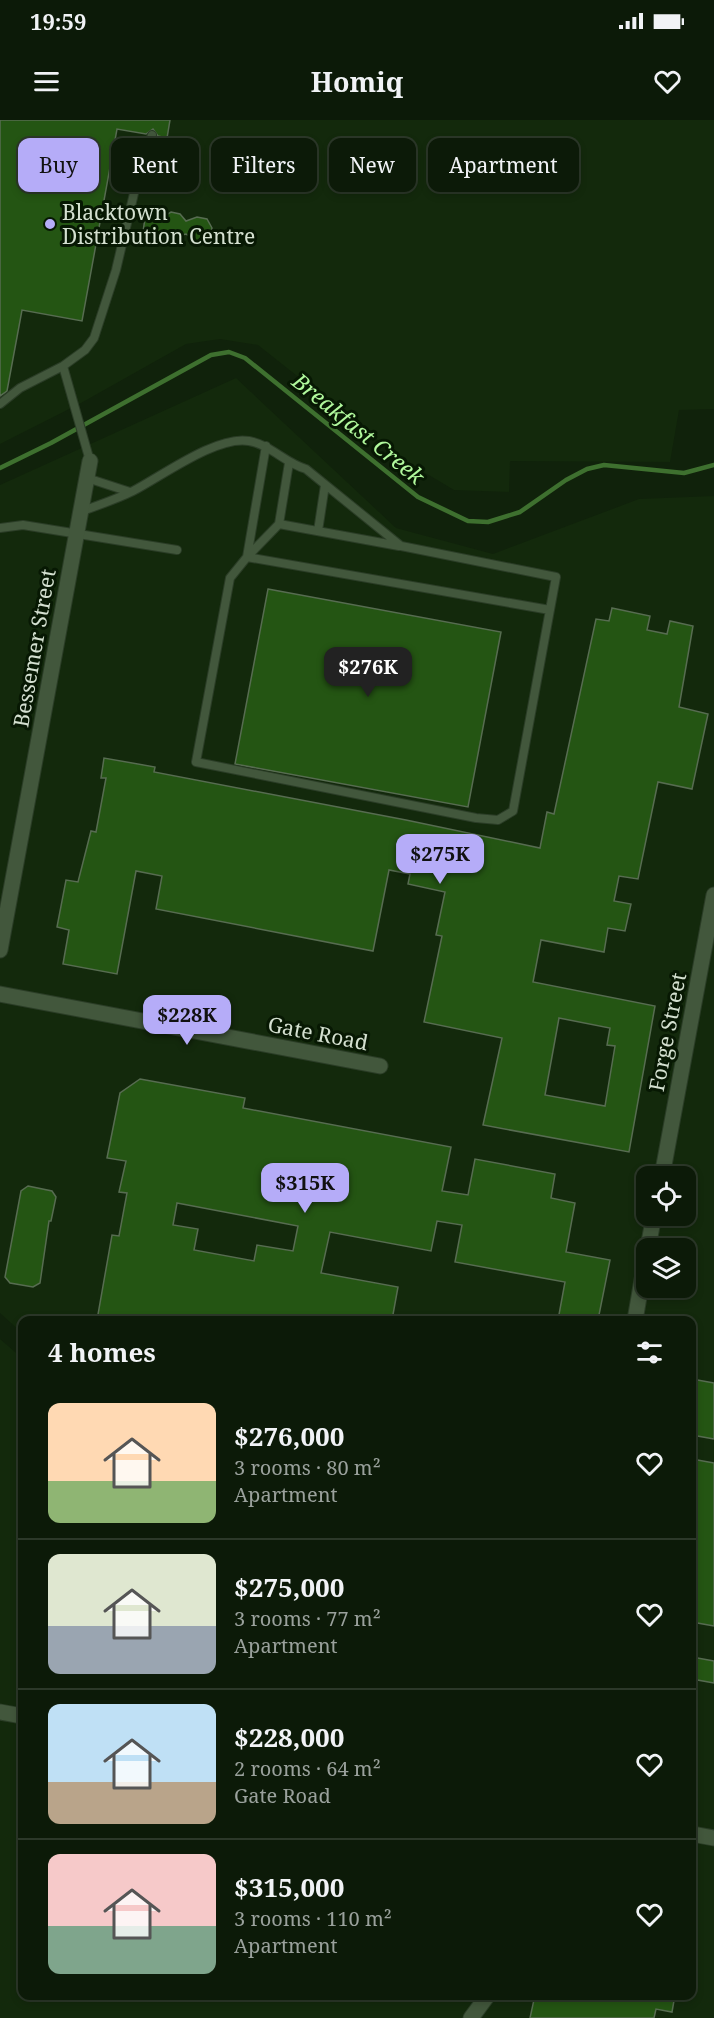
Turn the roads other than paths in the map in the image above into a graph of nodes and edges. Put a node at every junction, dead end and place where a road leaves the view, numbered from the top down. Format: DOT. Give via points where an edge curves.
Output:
graph roads {
  1 [pos="152,135"];
  2 [pos="63,366"];
  3 [pos="0,404"];
  4 [pos="266,446"];
  5 [pos="90,460"];
  6 [pos="289,463"];
  7 [pos="87,478"];
  8 [pos="325,485"];
  9 [pos="130,492"];
  10 [pos="80,512"];
  11 [pos="279,524"];
  12 [pos="0,528"];
  13 [pos="318,531"];
  14 [pos="76,533"];
  15 [pos="400,546"];
  16 [pos="177,550"];
  17 [pos="247,557"];
  18 [pos="550,610"];
  19 [pos="714,895"];
  20 [pos="0,950"];
  21 [pos="0,994"];
  22 [pos="380,1066"];
  23 [pos="664,1166"];
  24 [pos="639,1298"];
  25 [pos="636,1316"];
  26 [pos="0,1712"];
  27 [pos="18,1715"];
  28 [pos="696,1835"];
  29 [pos="714,1838"];
  30 [pos="484,2000"];
  31 [pos="471,2018"];
  1 -- 2 [label="lane" via="94,338"];
  2 -- 3 [label="lane" via="20,388"];
  2 -- 5 [label="lane"];
  4 -- 6 [label="lane"];
  4 -- 9 [label="lane" via="245,440 225,442"];
  4 -- 17 [label="lane"];
  5 -- 7 [label="street, Bessemer Street"];
  6 -- 8 [label="lane" via="306,469"];
  6 -- 11 [label="lane"];
  7 -- 9 [label="lane"];
  7 -- 10 [label="street, Bessemer Street"];
  8 -- 13 [label="lane"];
  8 -- 15 [label="lane"];
  9 -- 10 [label="lane"];
  10 -- 14 [label="street, Bessemer Street"];
  11 -- 13 [label="lane"];
  11 -- 17 [label="lane"];
  12 -- 14 [label="lane" via="23,525"];
  13 -- 15 [label="lane"];
  14 -- 16 [label="lane"];
  14 -- 20 [label="street, Bessemer Street"];
  15 -- 18 [label="lane" via="556,577"];
  17 -- 18 [label="lane"];
  17 -- 18 [label="lane" via="231,578 196,762 476,819 498,820 513,811"];
  19 -- 23 [label="street, Forge Street"];
  21 -- 22 [label="street, Gate Road"];
  24 -- 25 [label="street"];
  26 -- 27 [label="street"];
  28 -- 29 [label="street"];
  30 -- 31 [label="street"];
}
